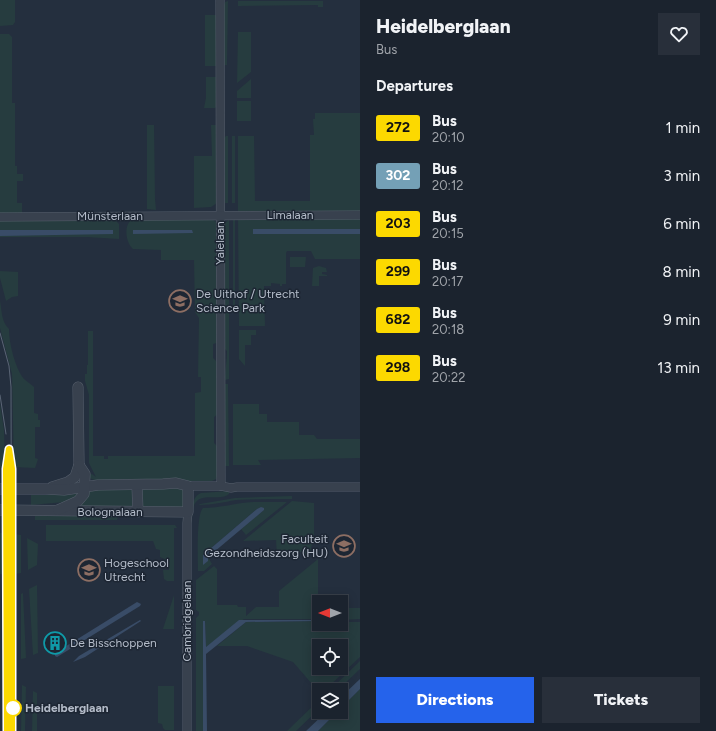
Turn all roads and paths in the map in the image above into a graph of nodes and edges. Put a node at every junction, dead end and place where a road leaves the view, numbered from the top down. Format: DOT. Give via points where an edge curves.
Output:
graph roads {
  1 [pos="220,0"];
  2 [pos="360,215"];
  3 [pos="0,216"];
  4 [pos="220,216"];
  5 [pos="78,387"];
  6 [pos="79,465"];
  7 [pos="85,482"];
  8 [pos="137,485"];
  9 [pos="188,486"];
  10 [pos="221,486"];
  11 [pos="360,487"];
  12 [pos="0,489"];
  13 [pos="46,489"];
  14 [pos="3,510"];
  15 [pos="58,510"];
  16 [pos="138,512"];
  17 [pos="188,512"];
  18 [pos="187,731"];
  1 -- 4 [label="street, Yalelaan"];
  2 -- 4 [label="street, Limalaan"];
  3 -- 4 [label="street, Münsterlaan"];
  4 -- 10 [label="street, Yalelaan"];
  5 -- 6 [label="street"];
  6 -- 7 [label="street" via="85,474"];
  6 -- 13 [label="street" via="75,476 68,482"];
  7 -- 8 [label="street" via="98,485"];
  7 -- 13 [label="street, Bolognalaan" via="64,490"];
  7 -- 15 [label="street" via="84,494"];
  8 -- 9 [label="street" via="176,483"];
  8 -- 16 [label="street"];
  9 -- 10 [label="street"];
  9 -- 17 [label="street"];
  10 -- 11 [label="street"];
  12 -- 13 [label="street, Bolognalaan"];
  14 -- 15 [label="street, Bolognalaan"];
  15 -- 16 [label="street, Bolognalaan"];
  16 -- 17 [label="street, Bolognalaan"];
  17 -- 18 [label="street, Cambridgelaan"];
}
